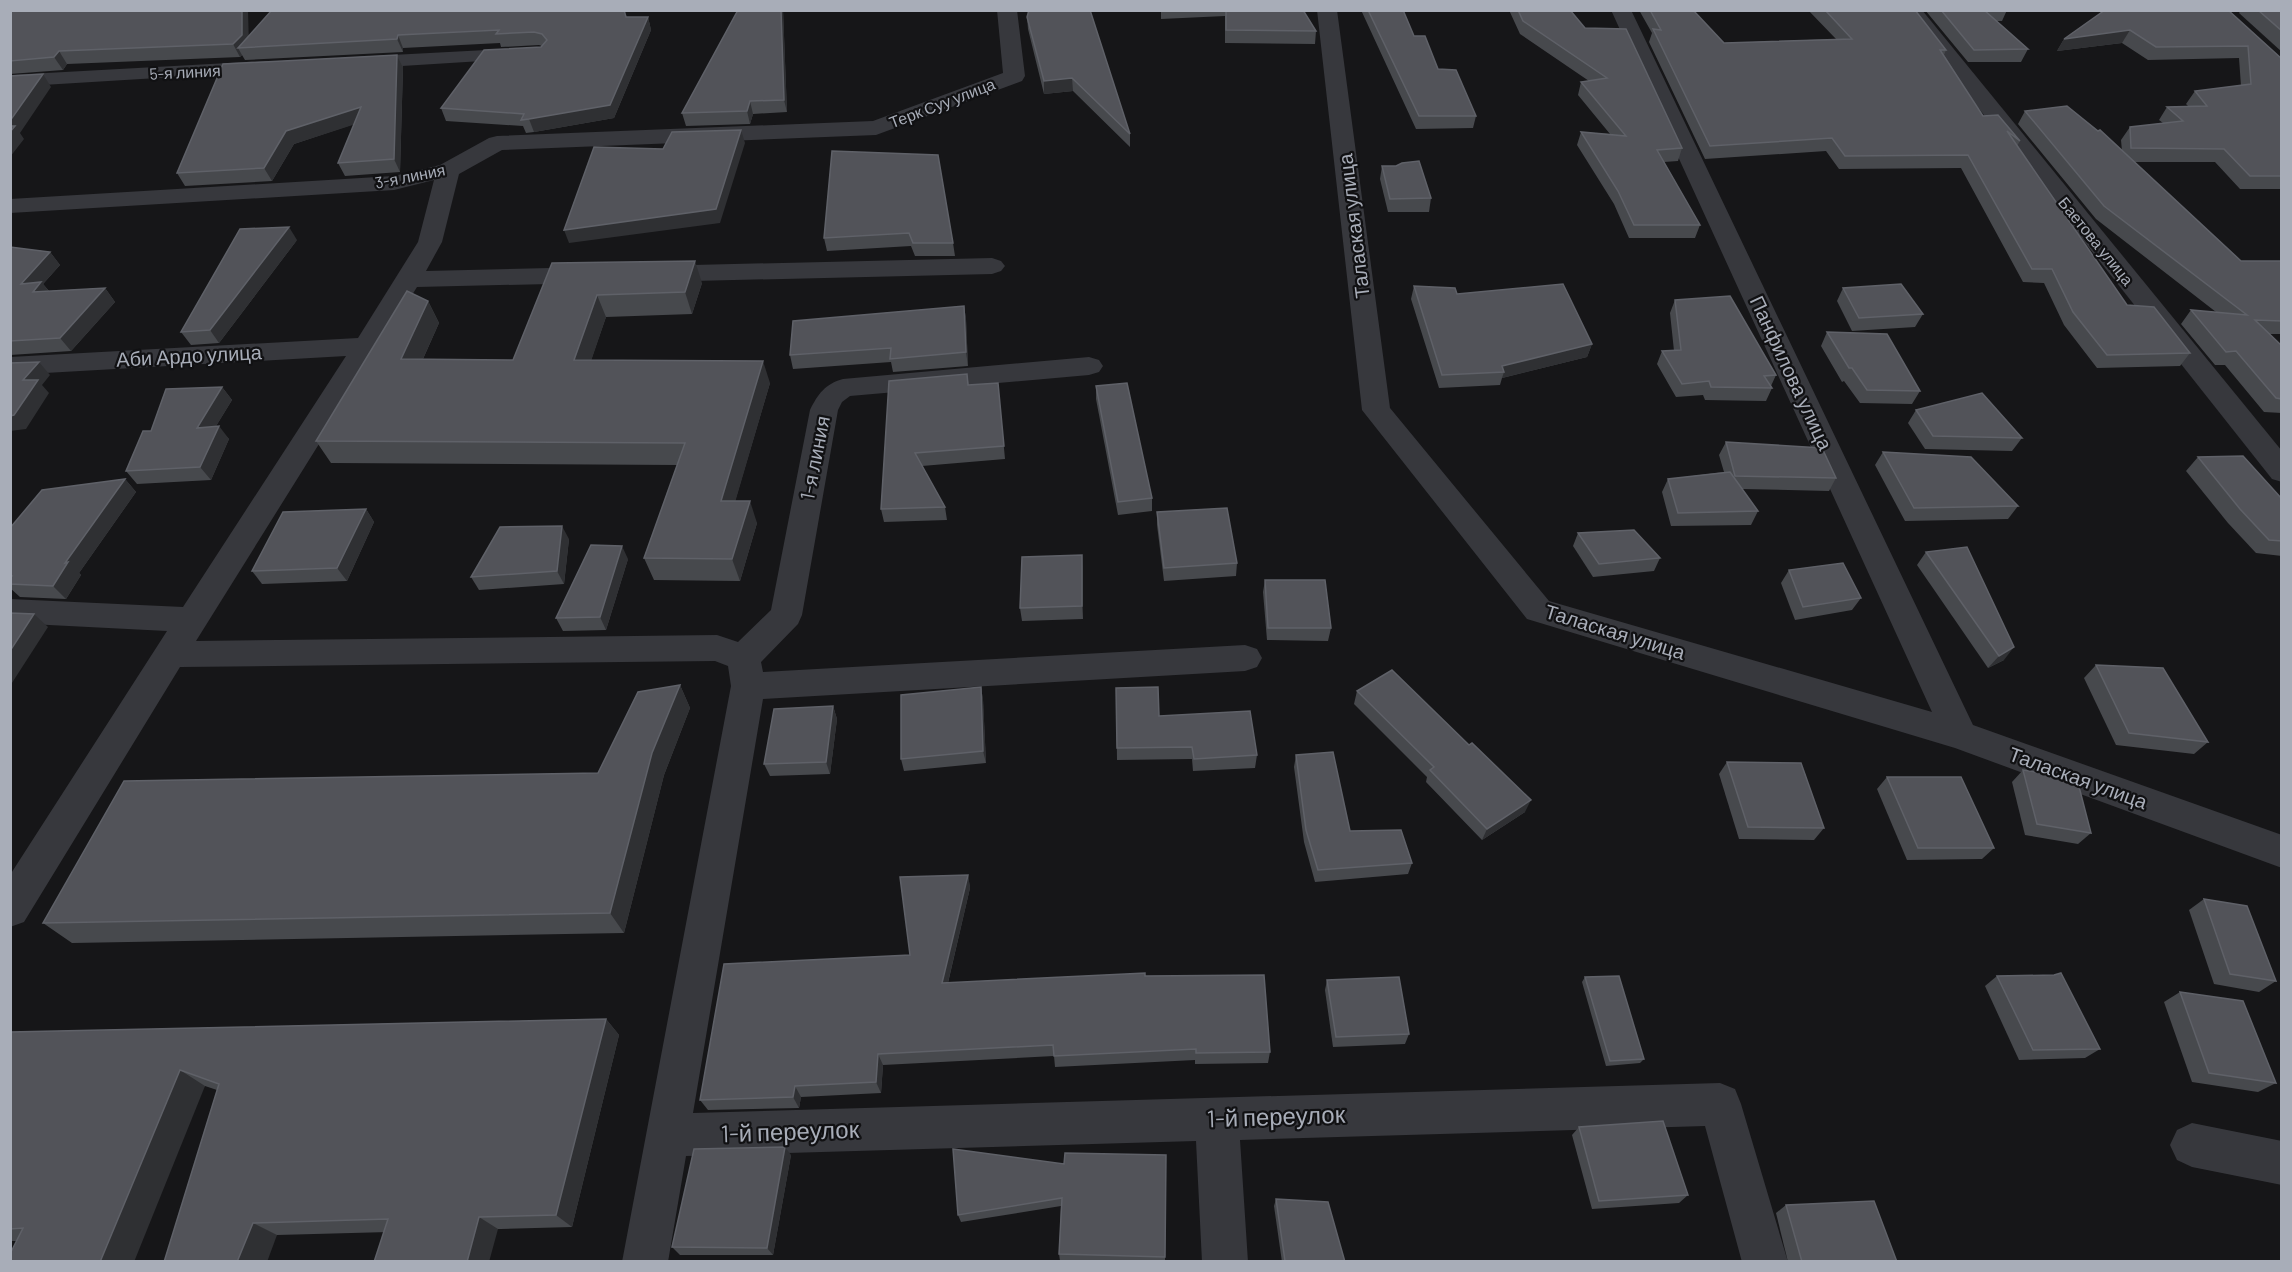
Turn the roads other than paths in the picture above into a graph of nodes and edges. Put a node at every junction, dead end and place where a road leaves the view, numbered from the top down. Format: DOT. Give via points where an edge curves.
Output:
graph roads {
  1 [pos="1007,10"];
  2 [pos="1327,10"];
  3 [pos="1621,10"];
  4 [pos="1911,10"];
  5 [pos="539,53"];
  6 [pos="339,63"];
  7 [pos="280,67"];
  8 [pos="10,81"];
  9 [pos="876,128"];
  10 [pos="448,170"];
  11 [pos="10,206"];
  12 [pos="992,266"];
  13 [pos="409,279"];
  14 [pos="369,346"];
  15 [pos="10,366"];
  16 [pos="1089,366"];
  17 [pos="2282,472"];
  18 [pos="10,611"];
  19 [pos="192,620"];
  20 [pos="170,654"];
  21 [pos="1245,658"];
  22 [pos="746,672"];
  23 [pos="1960,735"];
  24 [pos="2282,852"];
  25 [pos="10,910"];
  26 [pos="1217,1119"];
  27 [pos="668,1136"];
  28 [pos="2192,1145"];
  29 [pos="2282,1162"];
  30 [pos="645,1262"];
  31 [pos="1225,1262"];
  32 [pos="1765,1262"];
  1 -- 9 [label="street, Терк Суу улица" via="1014,76"];
  2 -- 23 [label="street, Талаская улица" via="1376,410 1538,610"];
  3 -- 23 [label="street, Панфилова улица"];
  4 -- 17 [label="street, Баетова улица"];
  5 -- 6 [label="street"];
  7 -- 8 [label="street, 5-я линия"];
  9 -- 10 [label="street, 3-я линия" via="497,143"];
  10 -- 11 [label="street, 3-я линия" via="394,183"];
  10 -- 13 [label="street" via="430,242"];
  12 -- 13 [label="street"];
  13 -- 14 [label="street"];
  14 -- 15 [label="street, Аби Ардо улица"];
  14 -- 19 [label="street"];
  16 -- 22 [label="street, 1-я линия" via="843,388 831,396 824,410 786,615"];
  18 -- 19 [label="street"];
  19 -- 20 [label="street"];
  20 -- 22 [label="street" via="717,648"];
  20 -- 25 [label="street"];
  21 -- 22 [label="street"];
  22 -- 27 [label="street"];
  23 -- 24 [label="street, Талаская улица"];
  26 -- 27 [label="street, 1-й переулок"];
  26 -- 31 [label="street"];
  26 -- 32 [label="street, 1-й переулок" via="1720,1104"];
  27 -- 30 [label="street"];
  28 -- 29 [label="street"];
}
